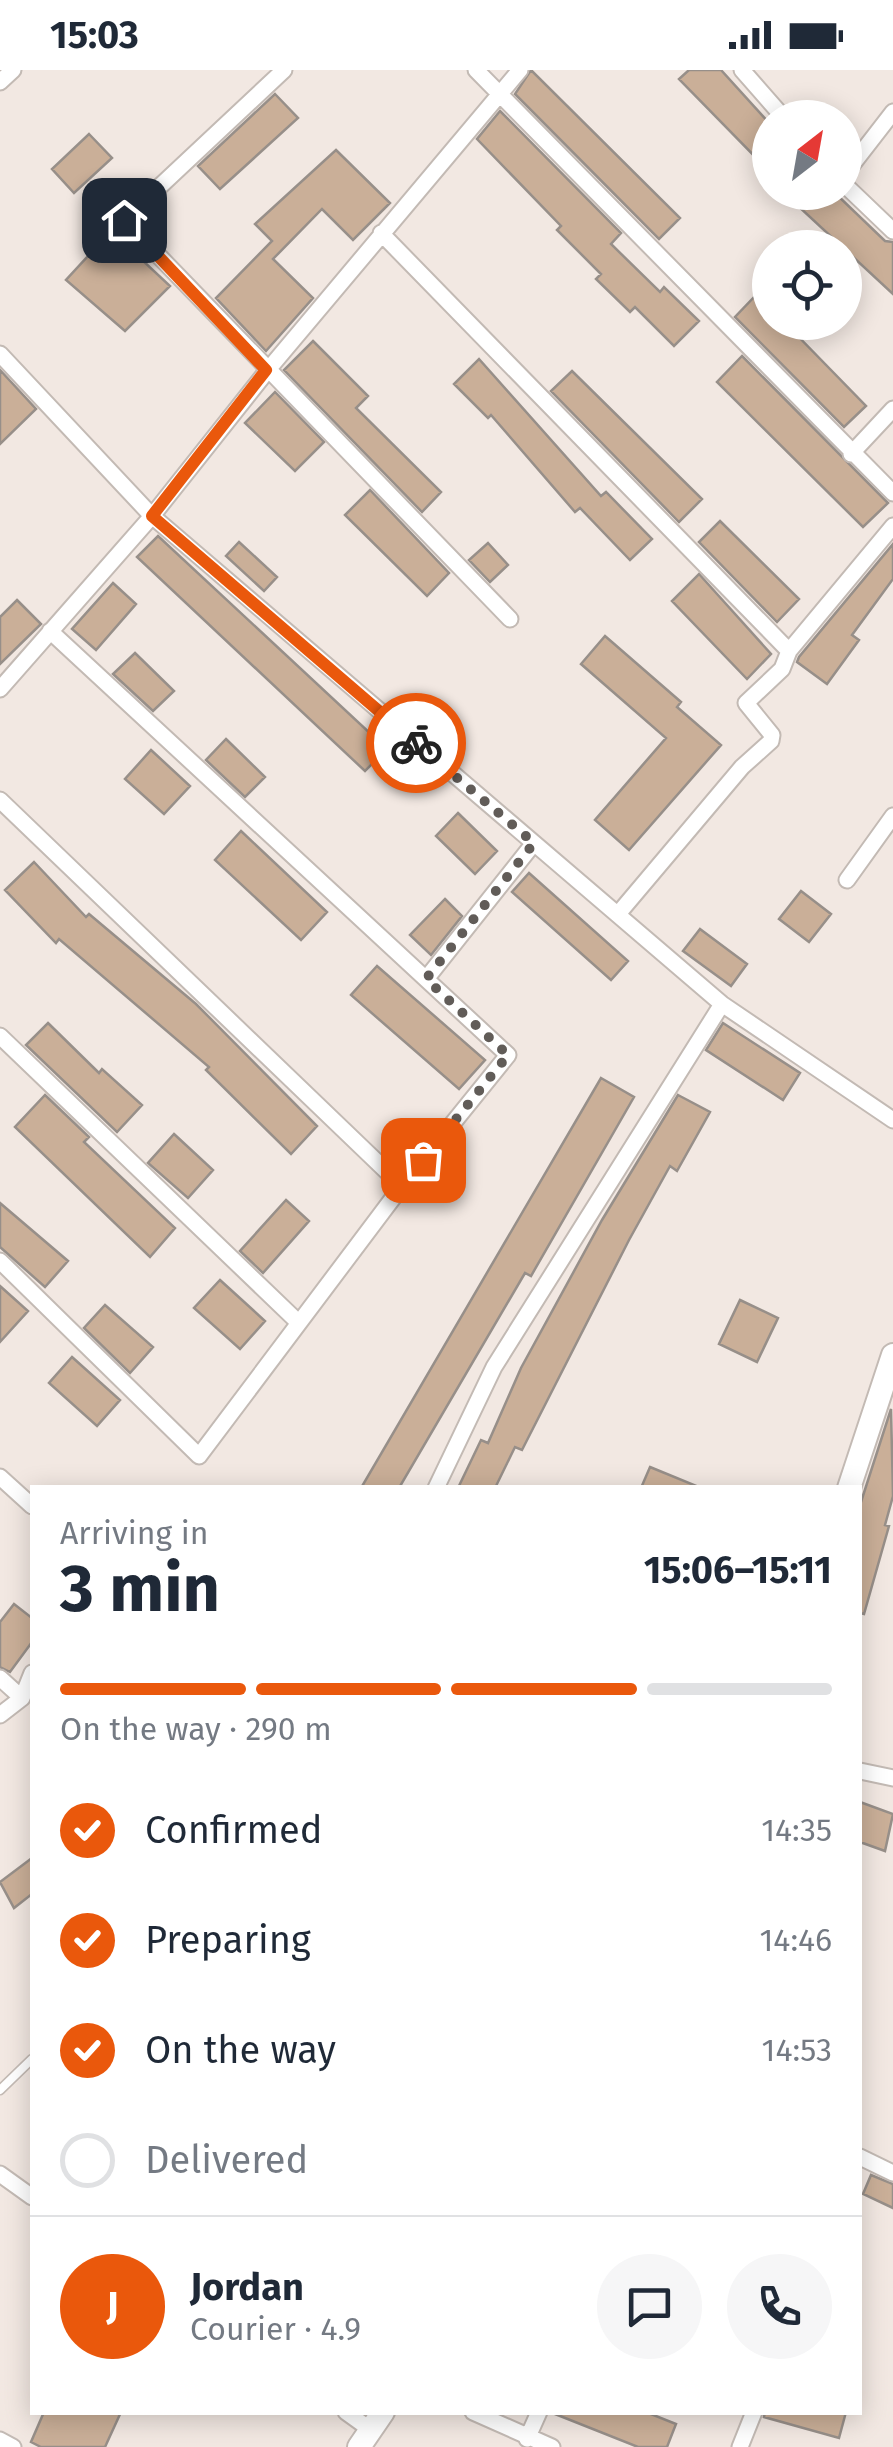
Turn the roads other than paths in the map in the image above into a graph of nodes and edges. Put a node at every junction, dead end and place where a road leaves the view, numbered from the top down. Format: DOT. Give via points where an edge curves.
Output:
graph roads {
  1 [pos="12,70"];
  2 [pos="284,70"];
  3 [pos="476,70"];
  4 [pos="520,70"];
  5 [pos="742,70"];
  6 [pos="0,82"];
  7 [pos="498,95"];
  8 [pos="768,100"];
  9 [pos="893,112"];
  10 [pos="862,152"];
  11 [pos="862,201"];
  12 [pos="893,231"];
  13 [pos="382,233"];
  14 [pos="0,354"];
  15 [pos="266,370"];
  16 [pos="893,410"];
  17 [pos="851,454"];
  18 [pos="893,493"];
  19 [pos="152,516"];
  20 [pos="893,526"];
  21 [pos="510,619"];
  22 [pos="50,631"];
  23 [pos="789,651"];
  24 [pos="0,689"];
  25 [pos="0,800"];
  26 [pos="893,816"];
  27 [pos="534,843"];
  28 [pos="847,880"];
  29 [pos="618,914"];
  30 [pos="426,979"];
  31 [pos="722,1004"];
  32 [pos="0,1036"];
  33 [pos="893,1120"];
  34 [pos="402,1186"];
  35 [pos="0,1261"];
  36 [pos="299,1323"];
  37 [pos="893,1355"];
  38 [pos="0,1477"];
  39 [pos="437,1485"];
  40 [pos="850,1485"];
  41 [pos="30,1504"];
  42 [pos="0,1678"];
  43 [pos="30,1679"];
  44 [pos="22,1698"];
  45 [pos="0,1715"];
  46 [pos="862,1771"];
  47 [pos="893,1778"];
  48 [pos="30,2062"];
  49 [pos="0,2090"];
  50 [pos="862,2159"];
  51 [pos="893,2173"];
  52 [pos="0,2174"];
  53 [pos="30,2195"];
  54 [pos="350,2415"];
  55 [pos="480,2415"];
  56 [pos="538,2415"];
  57 [pos="753,2415"];
  58 [pos="371,2430"];
  59 [pos="527,2439"];
  60 [pos="0,2440"];
  61 [pos="14,2447"];
  62 [pos="552,2447"];
  63 [pos="740,2447"];
  1 -- 6 [label="street"];
  2 -- 15 [label="street" via="124,220"];
  3 -- 7 [label="street"];
  4 -- 7 [label="street"];
  5 -- 8 [label="street"];
  7 -- 13 [label="street"];
  7 -- 17 [label="street"];
  9 -- 10 [label="street"];
  11 -- 12 [label="street"];
  13 -- 15 [label="street"];
  13 -- 23 [label="street"];
  14 -- 19 [label="street"];
  15 -- 19 [label="street"];
  15 -- 21 [label="street"];
  16 -- 17 [label="street"];
  17 -- 18 [label="street"];
  19 -- 22 [label="street"];
  19 -- 27 [label="street"];
  20 -- 23 [label="street"];
  22 -- 24 [label="street"];
  22 -- 30 [label="street"];
  23 -- 29 [label="street" via="782,669 746,703 771,741"];
  25 -- 34 [label="street"];
  26 -- 28 [label="street"];
  27 -- 29 [label="street"];
  27 -- 30 [label="street"];
  29 -- 31 [label="street"];
  30 -- 34 [label="street" via="508,1055"];
  31 -- 33 [label="street"];
  31 -- 39 [label="street" via="494,1367"];
  32 -- 36 [label="street"];
  34 -- 36 [label="street"];
  35 -- 36 [label="street" via="199,1456"];
  37 -- 40 [label="street"];
  38 -- 41 [label="street"];
  42 -- 44 [label="street"];
  43 -- 44 [label="street"];
  44 -- 45 [label="street"];
  46 -- 47 [label="street"];
  48 -- 49 [label="lane"];
  50 -- 51 [label="street"];
  52 -- 53 [label="street"];
  54 -- 58 [label="street"];
  55 -- 59 [label="street"];
  56 -- 59 [label="street"];
  57 -- 63 [label="street"];
  59 -- 62 [label="street"];
  60 -- 61 [label="street"];
}
